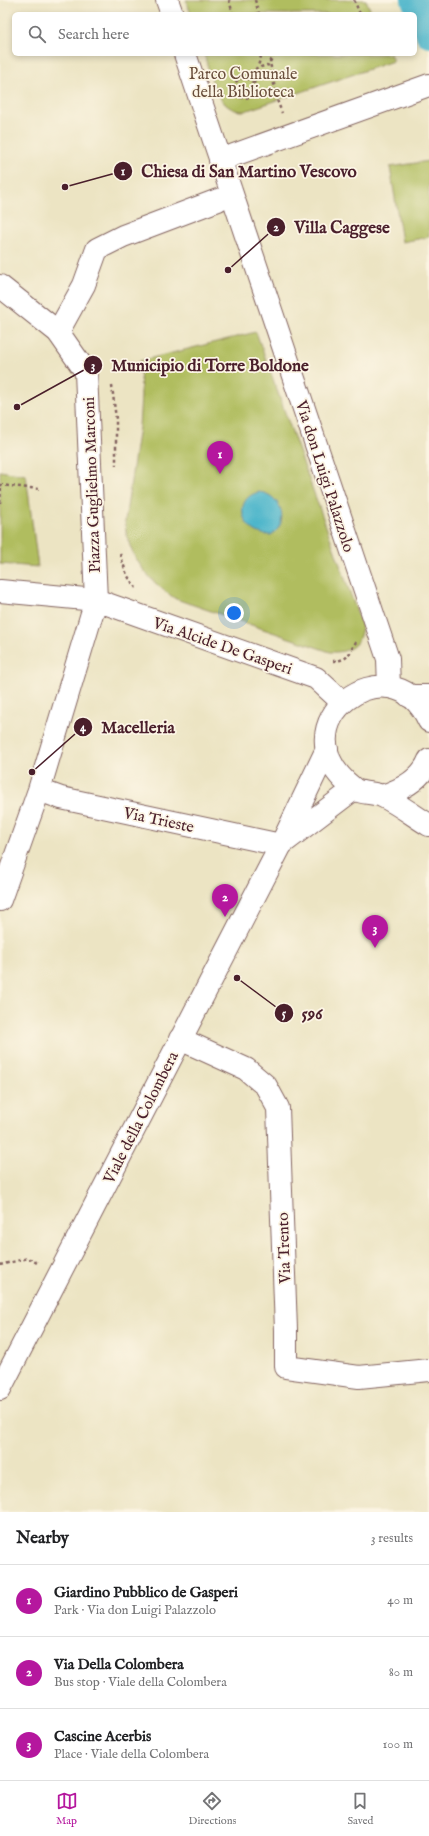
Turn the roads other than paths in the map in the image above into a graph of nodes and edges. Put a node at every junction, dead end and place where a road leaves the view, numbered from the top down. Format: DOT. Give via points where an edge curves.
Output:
graph roads {
  1 [pos="167,0"];
  2 [pos="171,12"];
  3 [pos="186,56"];
  4 [pos="429,85"];
  5 [pos="223,168"];
  6 [pos="218,200"];
  7 [pos="0,286"];
  8 [pos="58,332"];
  9 [pos="0,591"];
  10 [pos="96,600"];
  11 [pos="389,687"];
  12 [pos="419,696"];
  13 [pos="342,702"];
  14 [pos="429,721"];
  15 [pos="327,749"];
  16 [pos="428,763"];
  17 [pos="354,789"];
  18 [pos="39,790"];
  19 [pos="382,796"];
  20 [pos="429,826"];
  21 [pos="281,845"];
  22 [pos="0,900"];
  23 [pos="180,1039"];
  24 [pos="429,1370"];
  25 [pos="0,1389"];
  1 -- 2 [label="street"];
  3 -- 5 [label="street, Via don Luigi Palazzolo"];
  4 -- 5 [label="street"];
  5 -- 11 [label="street, Via don Luigi Palazzolo" via="388,659"];
  6 -- 8 [label="street" via="123,236 97,249 84,285"];
  7 -- 8 [label="street, Piazza Guglielmo Marconi"];
  8 -- 10 [label="street, Piazza Guglielmo Marconi" via="86,372"];
  9 -- 10 [label="street, Via Alcide De Gasperi"];
  10 -- 13 [label="street, Via Alcide De Gasperi" via="316,678"];
  10 -- 18 [label="street, Piazza Guglielmo Marconi"];
  11 -- 12 [label="street"];
  11 -- 13 [label="street" via="372,687 356,692"];
  12 -- 14 [label="street" via="416,700"];
  13 -- 15 [label="street" via="332,716 327,732"];
  15 -- 17 [label="street" via="334,768"];
  15 -- 21 [label="street, Viale della Colombera"];
  16 -- 19 [label="street" via="413,781 399,790"];
  17 -- 19 [label="street"];
  17 -- 21 [label="street, Viale della Colombera"];
  18 -- 21 [label="street, Via Trieste" via="61,798"];
  18 -- 22 [label="street, Piazza Guglielmo Marconi"];
  19 -- 20 [label="street"];
  21 -- 23 [label="street, Viale della Colombera"];
  23 -- 24 [label="street, Via Trento" via="246,1069 266,1086 278,1108 286,1367 359,1377"];
  23 -- 25 [label="street, Viale della Colombera"];
}
